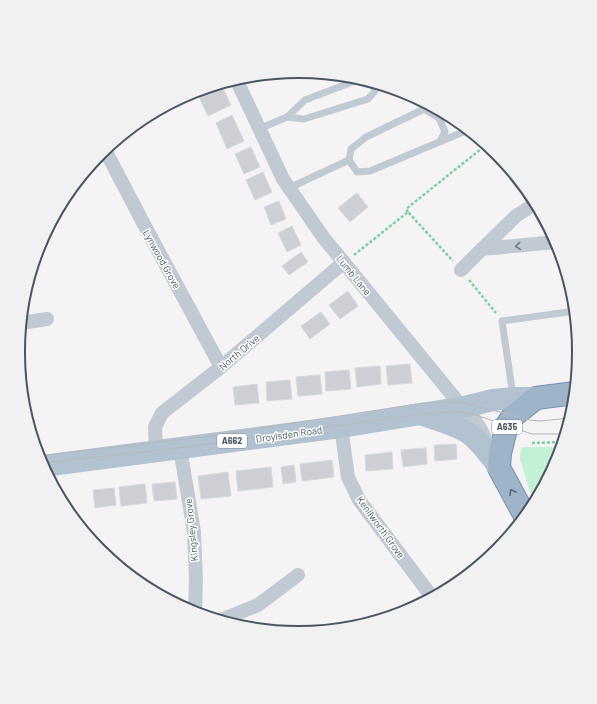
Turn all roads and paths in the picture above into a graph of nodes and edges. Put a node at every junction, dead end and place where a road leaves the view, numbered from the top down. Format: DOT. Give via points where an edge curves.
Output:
graph roads {
  1 [pos="348,83"];
  2 [pos="239,85"];
  3 [pos="374,90"];
  4 [pos="423,109"];
  5 [pos="287,117"];
  6 [pos="440,118"];
  7 [pos="259,129"];
  8 [pos="461,133"];
  9 [pos="440,141"];
  10 [pos="482,149"];
  11 [pos="108,156"];
  12 [pos="349,160"];
  13 [pos="289,188"];
  14 [pos="530,207"];
  15 [pos="408,212"];
  16 [pos="549,243"];
  17 [pos="482,249"];
  18 [pos="344,262"];
  19 [pos="461,270"];
  20 [pos="569,312"];
  21 [pos="47,319"];
  22 [pos="502,321"];
  23 [pos="27,322"];
  24 [pos="222,367"];
  25 [pos="569,394"];
  26 [pos="513,398"];
  27 [pos="536,398"];
  28 [pos="464,407"];
  29 [pos="422,414"];
  30 [pos="341,427"];
  31 [pos="556,442"];
  32 [pos="532,443"];
  33 [pos="180,448"];
  34 [pos="156,451"];
  35 [pos="496,463"];
  36 [pos="50,465"];
  37 [pos="522,510"];
  38 [pos="298,575"];
  39 [pos="428,592"];
  40 [pos="195,605"];
  41 [pos="230,616"];
  1 -- 5 [label="lane" via="305,100"];
  2 -- 7 [label="street, Lumb Lane"];
  3 -- 5 [label="lane" via="368,99 304,119"];
  4 -- 12 [label="lane" via="366,137 351,149"];
  5 -- 7 [label="lane"];
  6 -- 9 [label="lane" via="445,132"];
  7 -- 13 [label="street, Lumb Lane"];
  8 -- 9 [label="lane"];
  9 -- 12 [label="lane" via="370,171 357,172"];
  10 -- 15 [label="path" via="406,209"];
  11 -- 24 [label="street, Lynwood Grove"];
  12 -- 13 [label="lane"];
  13 -- 18 [label="street, Lumb Lane"];
  14 -- 17 [label="street" via="516,216"];
  15 -- 18 [label="path"];
  15 -- 19 [label="path"];
  16 -- 17 [label="street, one-way"];
  17 -- 19 [label="street"];
  18 -- 24 [label="street, North Drive"];
  18 -- 28 [label="street, Lumb Lane"];
  19 -- 22 [label="path"];
  20 -- 22 [label="lane"];
  21 -- 23 [label="street"];
  22 -- 26 [label="lane"];
  24 -- 34 [label="street, North Drive" via="162,413 154,427"];
  25 -- 27 [label="highway"];
  26 -- 27 [label="main road, Droylsden Road"];
  26 -- 28 [label="main road, Droylsden Road"];
  27 -- 35 [label="highway, A635" via="513,416 507,425"];
  28 -- 29 [label="main road, Droylsden Road / A662"];
  28 -- 35 [label="street, Lumb Lane" via="484,434"];
  29 -- 30 [label="main road, Droylsden Road / A662"];
  29 -- 35 [label="main road, Lumb Lane" via="466,432"];
  30 -- 33 [label="main road, Droylsden Road / A662"];
  30 -- 39 [label="street, Kenilworth Grove" via="348,477 359,500"];
  31 -- 32 [label="path"];
  33 -- 34 [label="main road, Droylsden Road / A662"];
  33 -- 40 [label="street, Kingsley Grove" via="194,532"];
  34 -- 36 [label="main road, Droylsden Road / A662"];
  37 -- 35 [label="highway, Lumb Lane, one-way"];
  38 -- 41 [label="street" via="258,605"];
}
